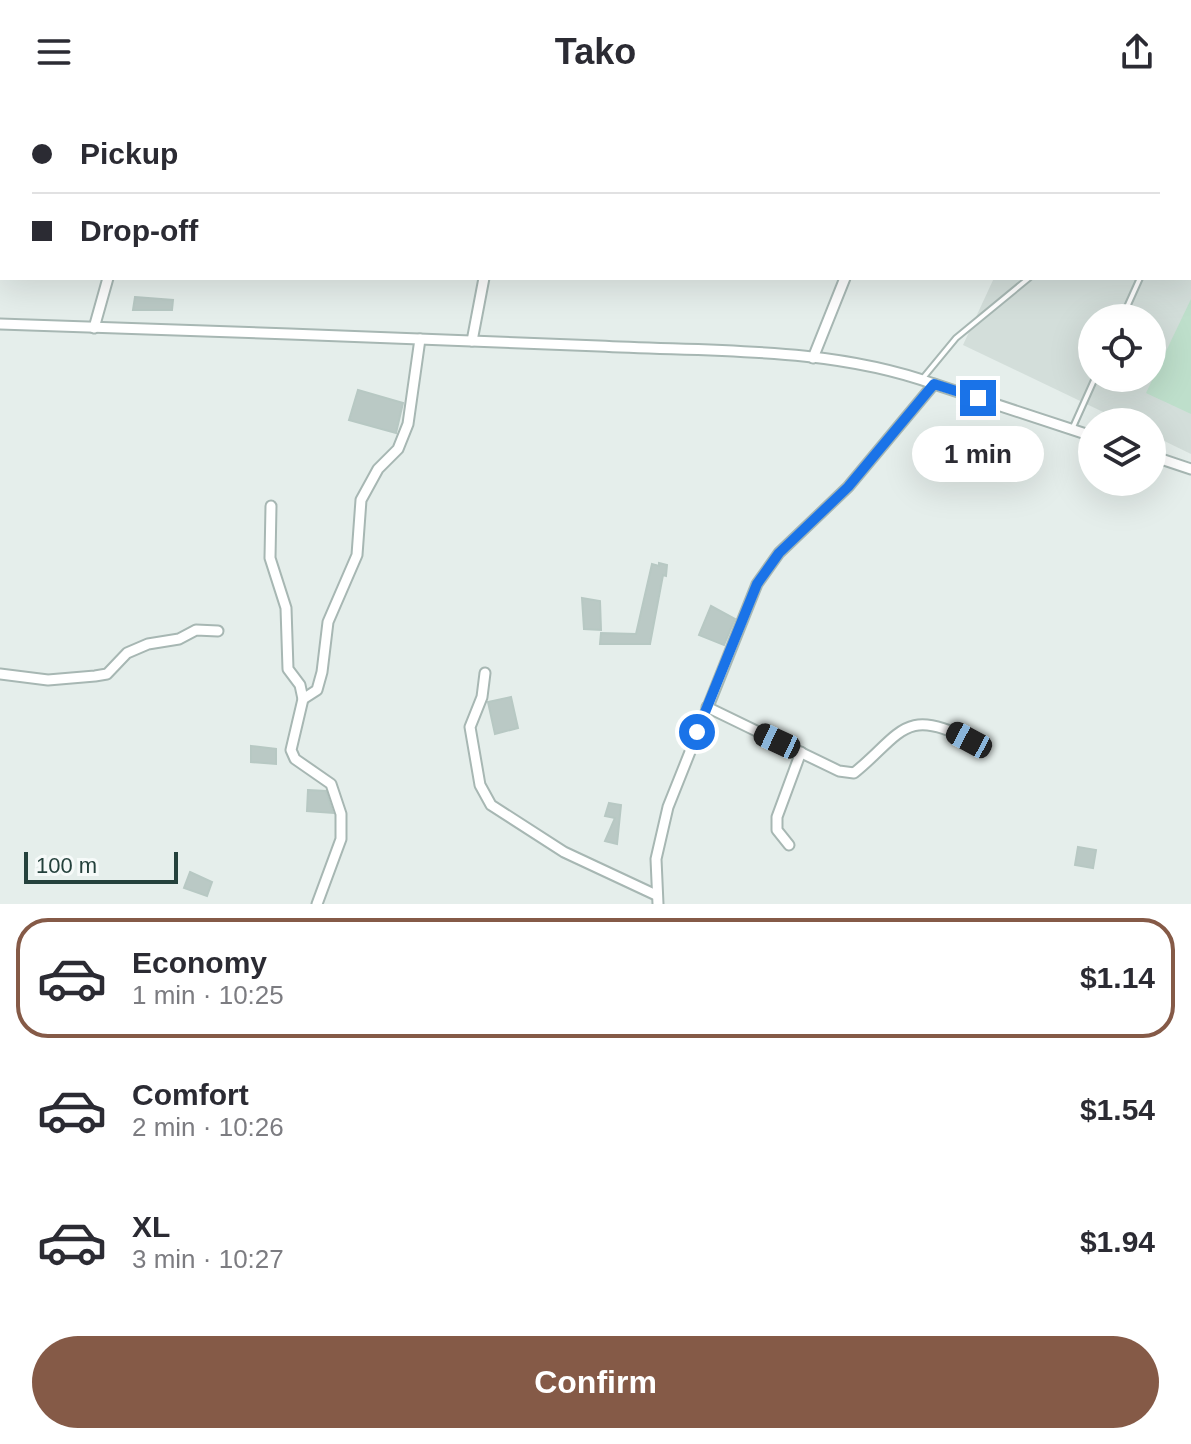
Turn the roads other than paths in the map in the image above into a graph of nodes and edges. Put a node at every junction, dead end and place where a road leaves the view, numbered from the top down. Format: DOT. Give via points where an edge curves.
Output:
graph roads {
  1 [pos="107,280"];
  2 [pos="484,280"];
  3 [pos="844,280"];
  4 [pos="1027,280"];
  5 [pos="1139,280"];
  6 [pos="1128,304"];
  7 [pos="0,324"];
  8 [pos="94,328"];
  9 [pos="420,339"];
  10 [pos="472,341"];
  11 [pos="813,358"];
  12 [pos="922,379"];
  13 [pos="934,384"];
  14 [pos="1089,392"];
  15 [pos="1072,429"];
  16 [pos="1078,431"];
  17 [pos="1166,461"];
  18 [pos="1191,469"];
  19 [pos="271,506"];
  20 [pos="218,631"];
  21 [pos="485,673"];
  22 [pos="0,674"];
  23 [pos="303,699"];
  24 [pos="707,707"];
  25 [pos="969,740"];
  26 [pos="801,752"];
  27 [pos="789,845"];
  28 [pos="657,900"];
  29 [pos="317,904"];
  1 -- 8 [label="street"];
  2 -- 10 [label="street"];
  3 -- 11 [label="street"];
  4 -- 12 [label="lane" via="956,338"];
  5 -- 6 [label="lane"];
  7 -- 8 [label="street"];
  8 -- 9 [label="street"];
  9 -- 10 [label="street"];
  9 -- 23 [label="street" via="408,424 398,449 378,469 361,500 357,555 328,622 317,690"];
  10 -- 11 [label="street"];
  11 -- 12 [label="street"];
  12 -- 13 [label="street"];
  13 -- 15 [label="street"];
  13 -- 24 [label="street" via="848,487 764,574"];
  14 -- 15 [label="lane"];
  15 -- 16 [label="street"];
  17 -- 18 [label="street"];
  19 -- 23 [label="street" via="270,558 286,608 288,669"];
  20 -- 22 [label="street" via="196,630 148,644 127,653 107,674 48,680"];
  21 -- 28 [label="street" via="470,727 480,785 491,805 564,852"];
  23 -- 29 [label="street" via="291,750 295,759 331,784 341,814 341,839"];
  24 -- 26 [label="street"];
  24 -- 28 [label="street" via="660,837"];
  25 -- 26 [label="street" via="942,725 913,724 880,746 854,773"];
  26 -- 27 [label="street" via="777,817 777,830"];
}
